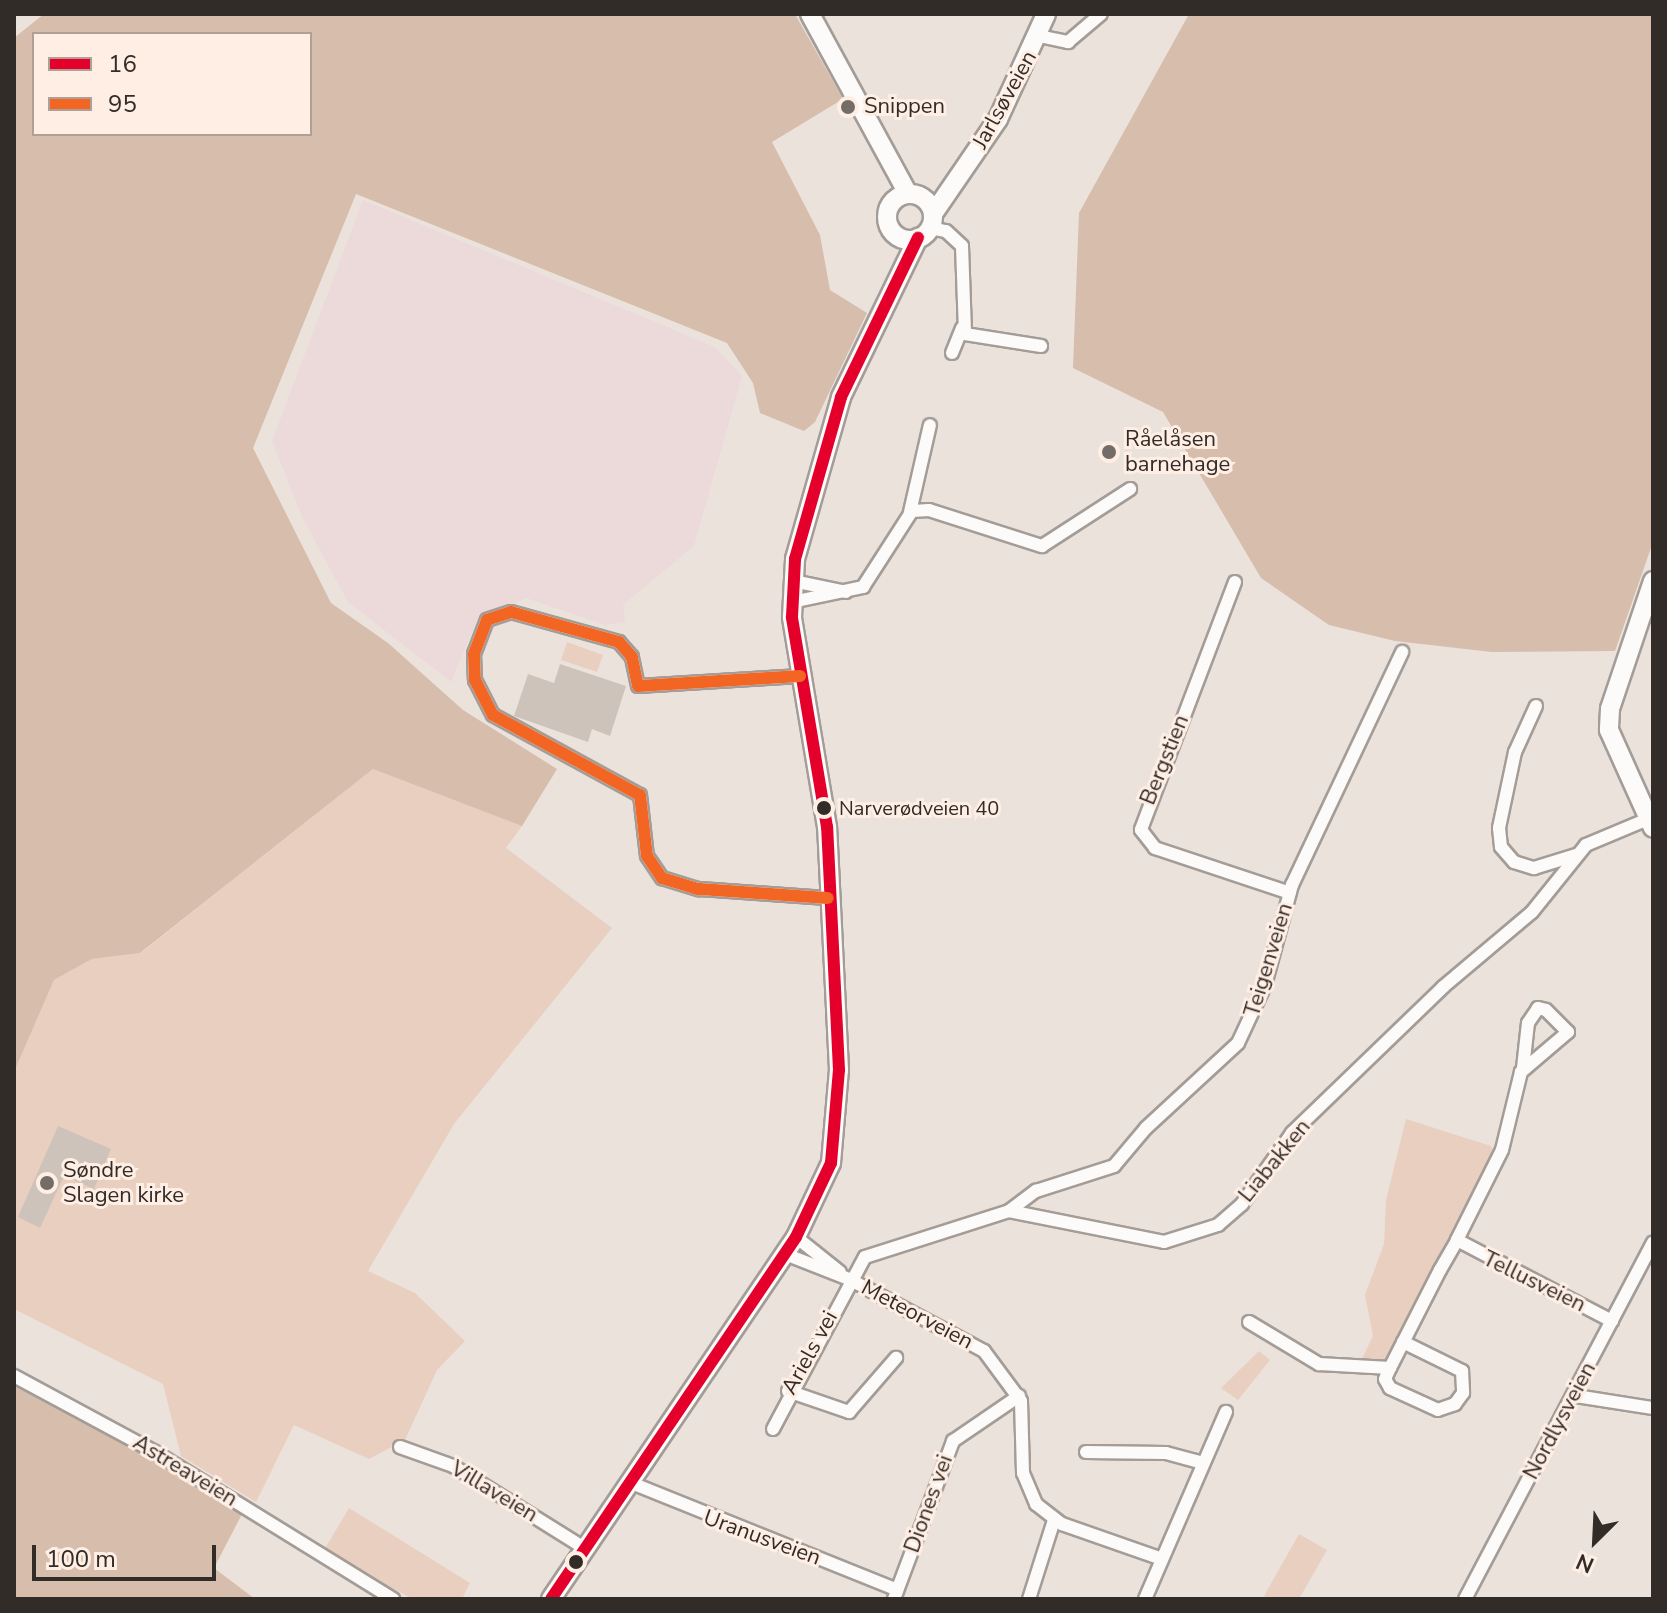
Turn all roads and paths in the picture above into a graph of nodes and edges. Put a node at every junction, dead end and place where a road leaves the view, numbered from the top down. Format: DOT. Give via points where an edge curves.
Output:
graph roads {
  1 [pos="810,14"];
  2 [pos="1046,14"];
  3 [pos="1101,14"];
  4 [pos="1039,36"];
  5 [pos="954,180"];
  6 [pos="907,198"];
  7 [pos="927,227"];
  8 [pos="896,234"];
  9 [pos="902,269"];
  10 [pos="962,328"];
  11 [pos="1041,346"];
  12 [pos="952,353"];
  13 [pos="930,425"];
  14 [pos="1130,489"];
  15 [pos="910,512"];
  16 [pos="793,581"];
  17 [pos="1653,581"];
  18 [pos="1235,582"];
  19 [pos="850,593"];
  20 [pos="792,602"];
  21 [pos="1402,652"];
  22 [pos="800,676"];
  23 [pos="1536,706"];
  24 [pos="1650,823"];
  25 [pos="1576,855"];
  26 [pos="1290,893"];
  27 [pos="828,898"];
  28 [pos="1523,1068"];
  29 [pos="1009,1211"];
  30 [pos="796,1237"];
  31 [pos="1457,1240"];
  32 [pos="1653,1242"];
  33 [pos="785,1254"];
  34 [pos="849,1279"];
  35 [pos="1612,1321"];
  36 [pos="1249,1322"];
  37 [pos="1403,1342"];
  38 [pos="896,1358"];
  39 [pos="1390,1368"];
  40 [pos="14,1376"];
  41 [pos="788,1391"];
  42 [pos="1019,1396"];
  43 [pos="1576,1396"];
  44 [pos="1653,1408"];
  45 [pos="1226,1412"];
  46 [pos="773,1429"];
  47 [pos="400,1447"];
  48 [pos="1086,1452"];
  49 [pos="1203,1463"];
  50 [pos="629,1482"];
  51 [pos="1054,1520"];
  52 [pos="584,1548"];
  53 [pos="1162,1559"];
  54 [pos="896,1594"];
  55 [pos="393,1599"];
  56 [pos="551,1599"];
  57 [pos="1029,1599"];
  58 [pos="1145,1599"];
  59 [pos="1465,1599"];
  1 -- 6 [label="main road"];
  2 -- 4 [label="main road, Jarlsøveien"];
  3 -- 4 [label="street" via="1068,42"];
  4 -- 5 [label="main road, Jarlsøveien" via="998,119"];
  5 -- 6 [label="main road, Jarlsøveien"];
  5 -- 7 [label="main road, Jarlsøveien"];
  6 -- 7 [label="main road"];
  6 -- 8 [label="main road" via="888,223"];
  7 -- 8 [label="main road"];
  7 -- 9 [label="main road, Jarlsøveien"];
  7 -- 10 [label="street" via="946,231 962,246"];
  8 -- 9 [label="main road"];
  9 -- 16 [label="main road, Jarlsøveien" via="824,446"];
  10 -- 11 [label="street" via="981,342"];
  10 -- 12 [label="street"];
  13 -- 15 [label="street"];
  14 -- 15 [label="street" via="1042,546 929,510"];
  15 -- 19 [label="street" via="874,576"];
  16 -- 19 [label="street"];
  16 -- 20 [label="main road, Jarlsøveien"];
  17 -- 24 [label="main road" via="1610,709 1609,730"];
  18 -- 26 [label="street, Bergstien" via="1141,830 1155,848"];
  19 -- 20 [label="street"];
  20 -- 22 [label="main road, Jarlsøveien"];
  21 -- 26 [label="street, Teigenveien"];
  22 -- 27 [label="main road, Jarlsøveien" via="825,793"];
  22 -- 27 [label="street" via="638,686 632,657 619,642 529,614 487,620 474,654 475,680 493,715 640,795 647,856 662,878 699,889"];
  23 -- 25 [label="street, Liabakken" via="1515,752 1499,828 1501,847 1514,862 1534,868"];
  24 -- 25 [label="street, Liabakken" via="1601,834"];
  25 -- 29 [label="street, Liabakken" via="1532,912 1443,987 1292,1133 1242,1204 1218,1225 1164,1242"];
  26 -- 29 [label="street, Teigenveien" via="1265,985 1238,1043 1142,1132 1114,1166 1036,1191"];
  27 -- 30 [label="main road, Jarlsøveien" via="839,1070 836,1133 824,1182"];
  28 -- 28 [label="street, Tellusveien" via="1568,1032 1546,1010 1538,1008 1528,1023"];
  28 -- 31 [label="street, Tellusveien" via="1502,1150"];
  29 -- 34 [label="street, Liabakken" via="872,1254"];
  30 -- 33 [label="main road, Jarlsøveien"];
  30 -- 34 [label="street"];
  31 -- 35 [label="street, Tellusveien"];
  31 -- 37 [label="street, Tellusveien"];
  32 -- 35 [label="street, Nordlysveien"];
  33 -- 34 [label="street"];
  33 -- 50 [label="main road, Jarlsøveien"];
  34 -- 41 [label="street, Ariels vei"];
  34 -- 42 [label="street, Meteorveien" via="984,1351"];
  35 -- 43 [label="street, Nordlysveien"];
  36 -- 39 [label="street" via="1319,1364"];
  37 -- 39 [label="street, Tellusveien"];
  37 -- 39 [label="street" via="1459,1369 1463,1393 1455,1404 1438,1410 1390,1388"];
  38 -- 41 [label="street" via="849,1412"];
  40 -- 55 [label="street, Astreaveien" via="155,1452"];
  41 -- 46 [label="street, Ariels vei"];
  42 -- 51 [label="street" via="1025,1483"];
  42 -- 54 [label="street, Diones vei" via="953,1441"];
  43 -- 44 [label="street"];
  43 -- 59 [label="street, Nordlysveien"];
  45 -- 49 [label="street"];
  47 -- 52 [label="street, Villaveien" via="453,1466"];
  48 -- 49 [label="street" via="1166,1453"];
  49 -- 53 [label="street"];
  50 -- 52 [label="main road, Jarlsøveien"];
  50 -- 54 [label="street, Uranusveien"];
  51 -- 53 [label="street"];
  51 -- 57 [label="street"];
  52 -- 56 [label="main road, Jarlsøveien"];
  53 -- 58 [label="street"];
}
